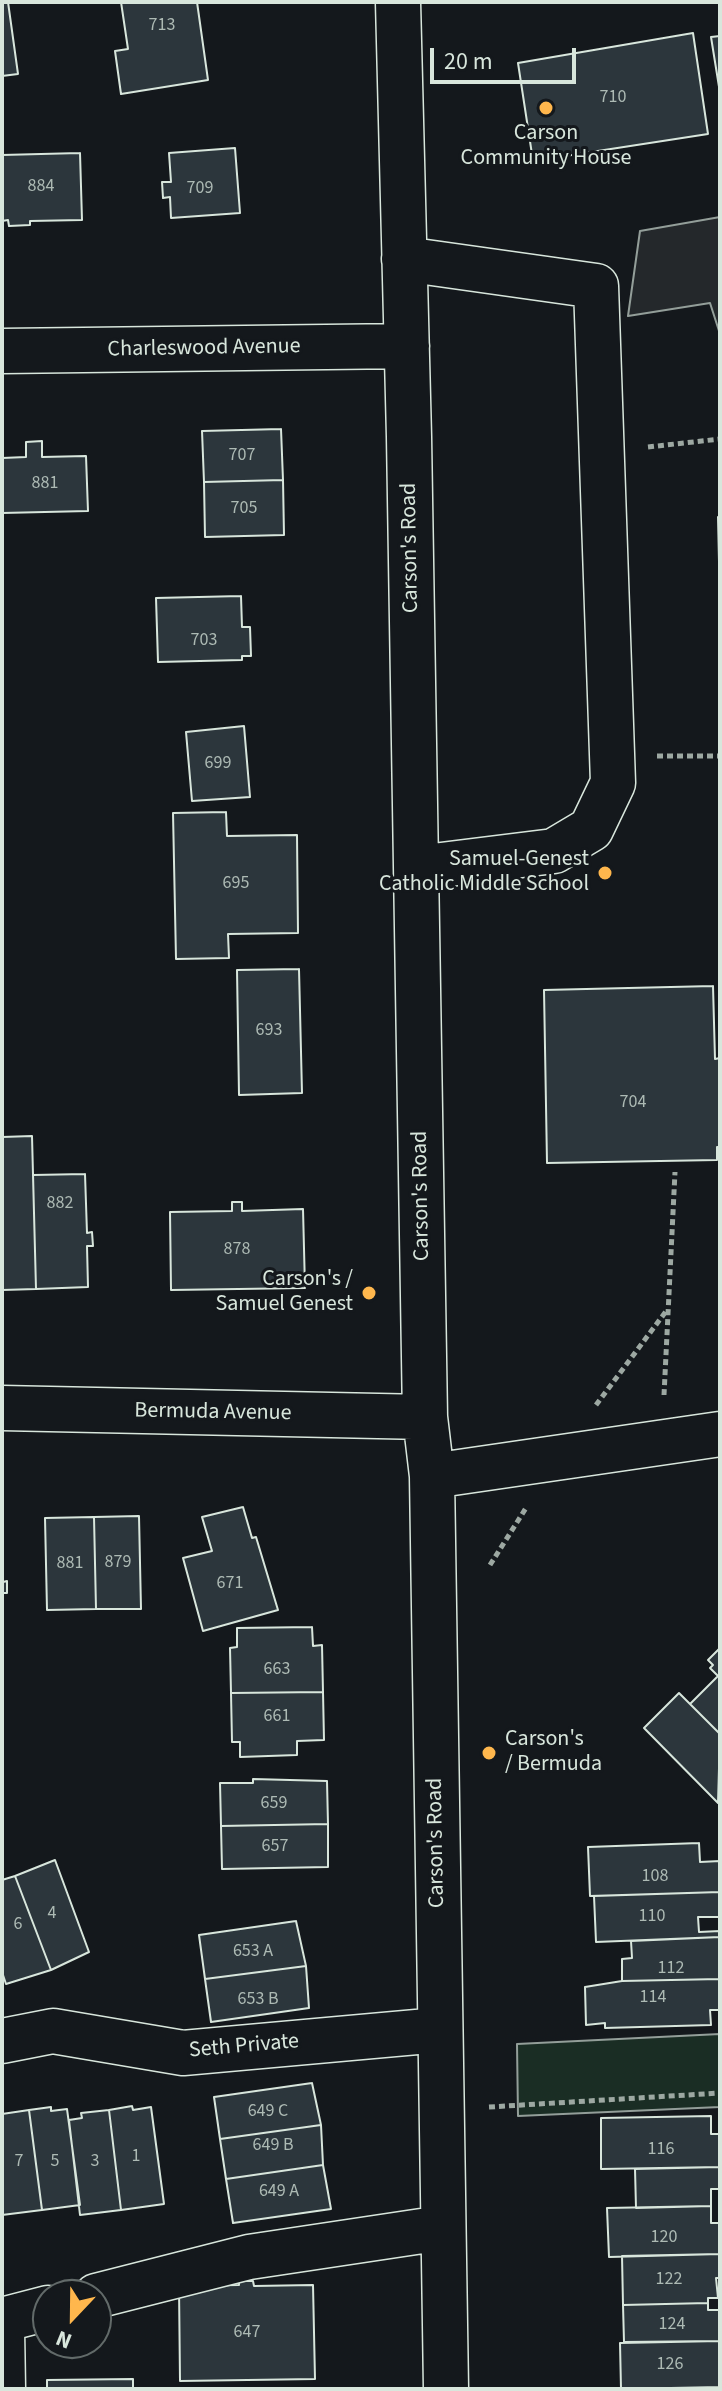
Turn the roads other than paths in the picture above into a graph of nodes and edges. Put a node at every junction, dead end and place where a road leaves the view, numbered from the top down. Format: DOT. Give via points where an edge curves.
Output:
graph roads {
  1 [pos="398,2"];
  2 [pos="404,259"];
  3 [pos="407,346"];
  4 [pos="2,351"];
  5 [pos="417,868"];
  6 [pos="2,1408"];
  7 [pos="425,1417"];
  8 [pos="720,1434"];
  9 [pos="432,1476"];
  10 [pos="439,2030"];
  11 [pos="2,2041"];
  12 [pos="442,2228"];
  13 [pos="112,2292"];
  14 [pos="32,2312"];
  15 [pos="2,2320"];
  16 [pos="2,2328"];
  17 [pos="3,2389"];
  18 [pos="446,2389"];
  1 -- 2 [label="street, Carson's Road"];
  2 -- 3 [label="street, Carson's Road"];
  2 -- 5 [label="street" via="596,286 613,783 591,829 554,851"];
  3 -- 4 [label="street, Charleswood Avenue"];
  3 -- 5 [label="street, Carson's Road"];
  5 -- 7 [label="street, Carson's Road"];
  6 -- 7 [label="street, Bermuda Avenue"];
  7 -- 9 [label="street, Carson's Road"];
  8 -- 9 [label="street"];
  9 -- 10 [label="street, Carson's Road"];
  10 -- 11 [label="street, Seth Private" via="183,2053 53,2031"];
  10 -- 12 [label="street, Carson's Road"];
  12 -- 13 [label="street" via="249,2257"];
  12 -- 18 [label="street, Carson's Road"];
  14 -- 15 [label="street"];
  16 -- 17 [label="street"];
}
